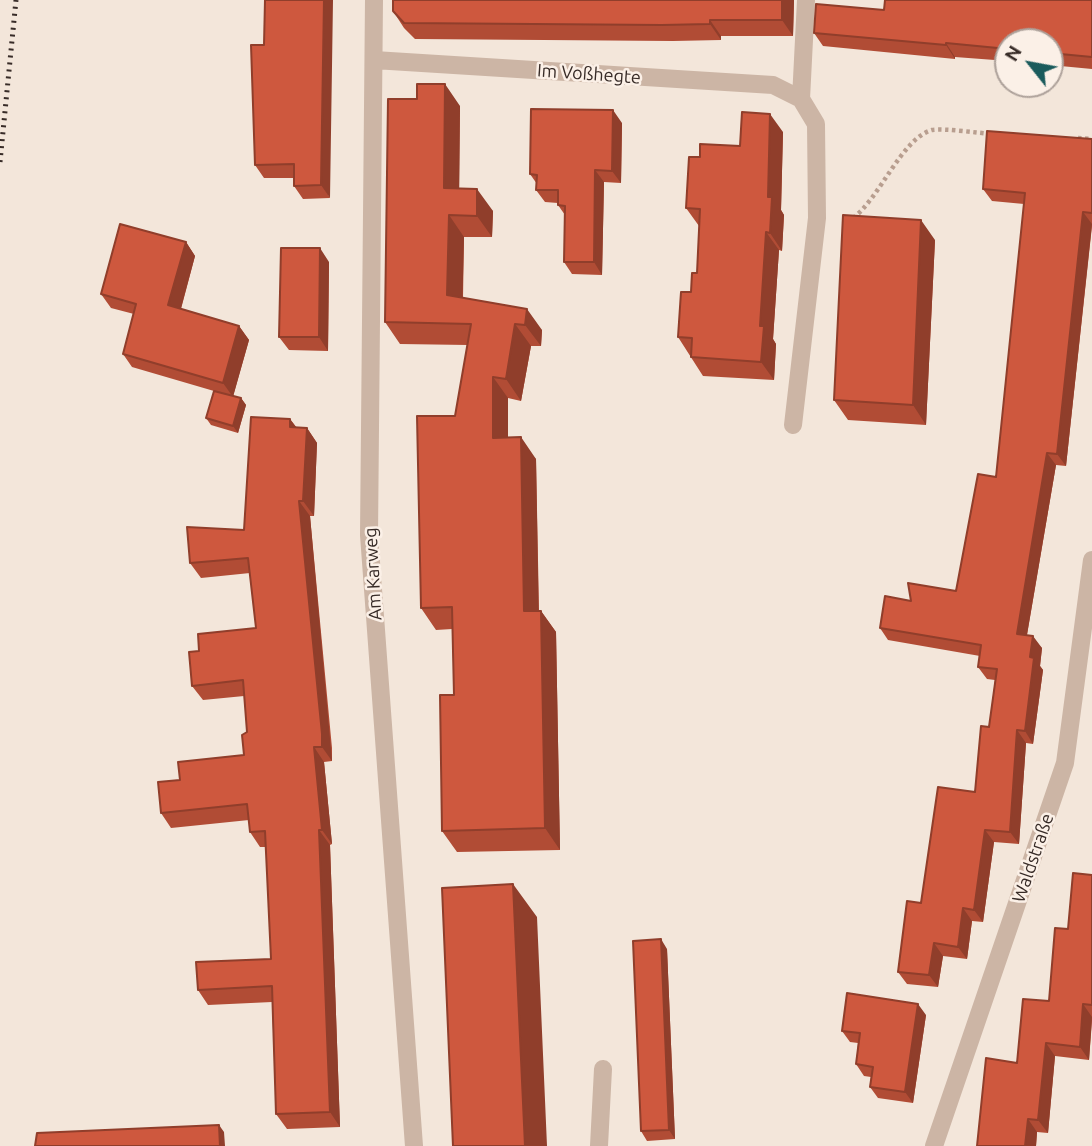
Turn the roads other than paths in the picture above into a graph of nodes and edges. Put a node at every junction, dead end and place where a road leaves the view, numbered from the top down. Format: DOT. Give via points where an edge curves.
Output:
graph roads {
  1 [pos="374,0"];
  2 [pos="806,0"];
  3 [pos="374,60"];
  4 [pos="801,99"];
  5 [pos="793,425"];
  6 [pos="1092,560"];
  7 [pos="603,1069"];
  8 [pos="414,1146"];
  9 [pos="599,1146"];
  10 [pos="934,1146"];
  1 -- 3 [label="street, Am Karweg"];
  2 -- 4 [label="street"];
  3 -- 4 [label="street, Im Voßhegte" via="774,85"];
  3 -- 8 [label="street, Am Karweg" via="369,535"];
  4 -- 5 [label="street" via="816,124 817,218"];
  6 -- 10 [label="street, Waldstraße" via="1065,763"];
  7 -- 9 [label="street"];
}
